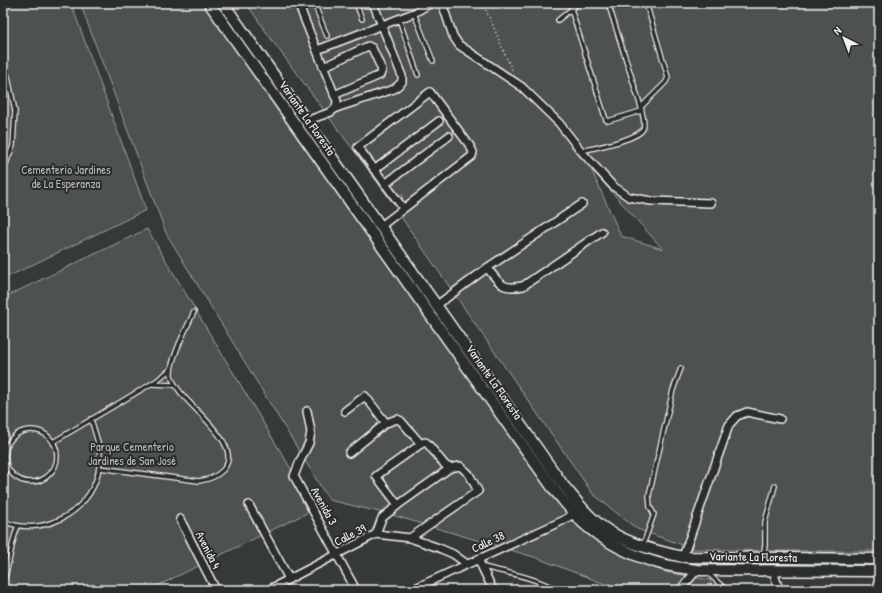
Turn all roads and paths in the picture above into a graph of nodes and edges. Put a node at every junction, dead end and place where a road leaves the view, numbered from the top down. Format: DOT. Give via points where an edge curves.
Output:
graph roads {
  1 [pos="209,3"];
  2 [pos="223,3"];
  3 [pos="298,3"];
  4 [pos="314,3"];
  5 [pos="356,3"];
  6 [pos="373,3"];
  7 [pos="431,3"];
  8 [pos="442,3"];
  9 [pos="482,3"];
  10 [pos="580,3"];
  11 [pos="608,3"];
  12 [pos="646,3"];
  13 [pos="571,9"];
  14 [pos="414,13"];
  15 [pos="362,19"];
  16 [pos="399,19"];
  17 [pos="558,20"];
  18 [pos="382,26"];
  19 [pos="327,36"];
  20 [pos="317,50"];
  21 [pos="433,61"];
  22 [pos="3,64"];
  23 [pos="324,67"];
  24 [pos="418,75"];
  25 [pos="515,75"];
  26 [pos="334,95"];
  27 [pos="336,108"];
  28 [pos="641,109"];
  29 [pos="306,121"];
  30 [pos="439,121"];
  31 [pos="449,136"];
  32 [pos="581,151"];
  33 [pos="3,170"];
  34 [pos="374,170"];
  35 [pos="385,184"];
  36 [pos="711,203"];
  37 [pos="582,204"];
  38 [pos="403,208"];
  39 [pos="383,229"];
  40 [pos="602,232"];
  41 [pos="376,238"];
  42 [pos="487,268"];
  43 [pos="437,305"];
  44 [pos="194,312"];
  45 [pos="681,368"];
  46 [pos="171,369"];
  47 [pos="150,384"];
  48 [pos="175,385"];
  49 [pos="308,411"];
  50 [pos="345,411"];
  51 [pos="91,419"];
  52 [pos="780,419"];
  53 [pos="386,423"];
  54 [pos="53,442"];
  55 [pos="421,444"];
  56 [pos="5,445"];
  57 [pos="349,453"];
  58 [pos="4,459"];
  59 [pos="99,468"];
  60 [pos="450,468"];
  61 [pos="775,486"];
  62 [pos="559,488"];
  63 [pos="249,505"];
  64 [pos="398,505"];
  65 [pos="574,514"];
  66 [pos="180,519"];
  67 [pos="3,520"];
  68 [pos="18,526"];
  69 [pos="376,534"];
  70 [pos="410,538"];
  71 [pos="643,546"];
  72 [pos="337,553"];
  73 [pos="683,557"];
  74 [pos="762,558"];
  75 [pos="478,559"];
  76 [pos="879,559"];
  77 [pos="467,564"];
  78 [pos="483,567"];
  79 [pos="701,570"];
  80 [pos="773,570"];
  81 [pos="879,571"];
  82 [pos="288,579"];
  83 [pos="3,581"];
  84 [pos="216,590"];
  85 [pos="268,590"];
  86 [pos="356,590"];
  87 [pos="411,590"];
  88 [pos="493,590"];
  89 [pos="557,590"];
  90 [pos="680,590"];
  91 [pos="726,590"];
  92 [pos="779,590"];
  1 -- 41 [label="main road, Variante La Floresta"];
  2 -- 29 [label="main road, Variante La Floresta"];
  3 -- 20 [label="street"];
  4 -- 19 [label="lane"];
  5 -- 15 [label="lane"];
  6 -- 18 [label="street"];
  7 -- 14 [label="street"];
  8 -- 32 [label="street" via="453,36 459,45 522,87 559,123"];
  9 -- 25 [label="path"];
  10 -- 13 [label="lane"];
  11 -- 28 [label="lane"];
  12 -- 28 [label="lane" via="668,80"];
  13 -- 17 [label="lane"];
  13 -- 28 [label="lane" via="606,120"];
  14 -- 16 [label="street"];
  14 -- 21 [label="lane"];
  16 -- 18 [label="street"];
  16 -- 24 [label="lane"];
  18 -- 20 [label="street"];
  18 -- 27 [label="street" via="402,76 402,82 394,89"];
  20 -- 23 [label="street"];
  22 -- 33 [label="lane" via="15,111 14,146"];
  23 -- 26 [label="street"];
  23 -- 26 [label="street" via="368,46 372,48 382,70 380,75"];
  26 -- 27 [label="street" via="337,100"];
  27 -- 29 [label="street"];
  28 -- 32 [label="lane" via="643,129 633,137"];
  29 -- 39 [label="main road, Variante La Floresta"];
  30 -- 34 [label="street"];
  31 -- 35 [label="street"];
  32 -- 36 [label="street" via="613,186 629,196 652,201"];
  34 -- 35 [label="street"];
  34 -- 38 [label="street" via="358,147 430,92 473,152 472,156"];
  35 -- 38 [label="street"];
  37 -- 42 [label="street"];
  38 -- 39 [label="street"];
  39 -- 41 [label="main road"];
  39 -- 43 [label="main road, Variante La Floresta"];
  40 -- 42 [label="street" via="523,286 501,286"];
  41 -- 62 [label="main road, Variante La Floresta"];
  42 -- 43 [label="street"];
  43 -- 62 [label="main road, Variante La Floresta"];
  44 -- 46 [label="lane"];
  45 -- 71 [label="lane" via="673,390 649,495 650,507 654,514"];
  46 -- 47 [label="lane"];
  46 -- 48 [label="lane"];
  47 -- 48 [label="lane"];
  47 -- 51 [label="lane"];
  48 -- 59 [label="lane" via="226,444 229,457 224,469 213,478 198,481"];
  49 -- 72 [label="street, Avenida 3" via="311,432 309,443 294,476"];
  50 -- 53 [label="street" via="365,396"];
  51 -- 54 [label="lane"];
  51 -- 59 [label="lane" via="99,443"];
  52 -- 73 [label="street" via="748,412 737,416 729,425"];
  53 -- 55 [label="street" via="397,419 401,421"];
  53 -- 57 [label="street"];
  54 -- 56 [label="lane" via="44,433 30,430 17,434"];
  54 -- 58 [label="lane" via="57,453 56,463 49,475 38,481 27,482 16,477"];
  55 -- 60 [label="street" via="427,443 445,466"];
  55 -- 64 [label="street" via="376,476"];
  56 -- 58 [label="lane"];
  59 -- 68 [label="lane" via="92,490 70,515 48,523"];
  60 -- 64 [label="street"];
  60 -- 70 [label="street" via="460,466 469,474 478,491"];
  61 -- 74 [label="lane" via="765,522"];
  62 -- 65 [label="main road, Variante La Floresta"];
  62 -- 71 [label="main road, Variante La Floresta" via="611,532"];
  63 -- 82 [label="street"];
  64 -- 69 [label="street" via="382,518"];
  65 -- 75 [label="street, Calle 38"];
  65 -- 79 [label="main road, Variante La Floresta" via="601,537 619,548 657,563"];
  66 -- 84 [label="street, Avenida 4"];
  67 -- 68 [label="lane"];
  68 -- 83 [label="lane"];
  69 -- 70 [label="street, Calle 39"];
  69 -- 72 [label="street, Calle 39"];
  70 -- 77 [label="street, Calle 39" via="453,554"];
  71 -- 73 [label="main road, Variante La Floresta"];
  72 -- 82 [label="street, Calle 39"];
  72 -- 86 [label="street, Avenida 3"];
  73 -- 74 [label="main road, Variante La Floresta"];
  74 -- 76 [label="main road, Variante La Floresta"];
  75 -- 77 [label="street, Calle 38"];
  75 -- 78 [label="street"];
  77 -- 87 [label="street, Calle 38"];
  78 -- 88 [label="street"];
  78 -- 89 [label="lane" via="520,575"];
  79 -- 80 [label="main road, Variante La Floresta"];
  79 -- 90 [label="street"];
  79 -- 91 [label="lane"];
  80 -- 81 [label="main road, Variante La Floresta"];
  80 -- 92 [label="street"];
  82 -- 85 [label="street, Calle 39"];
}
